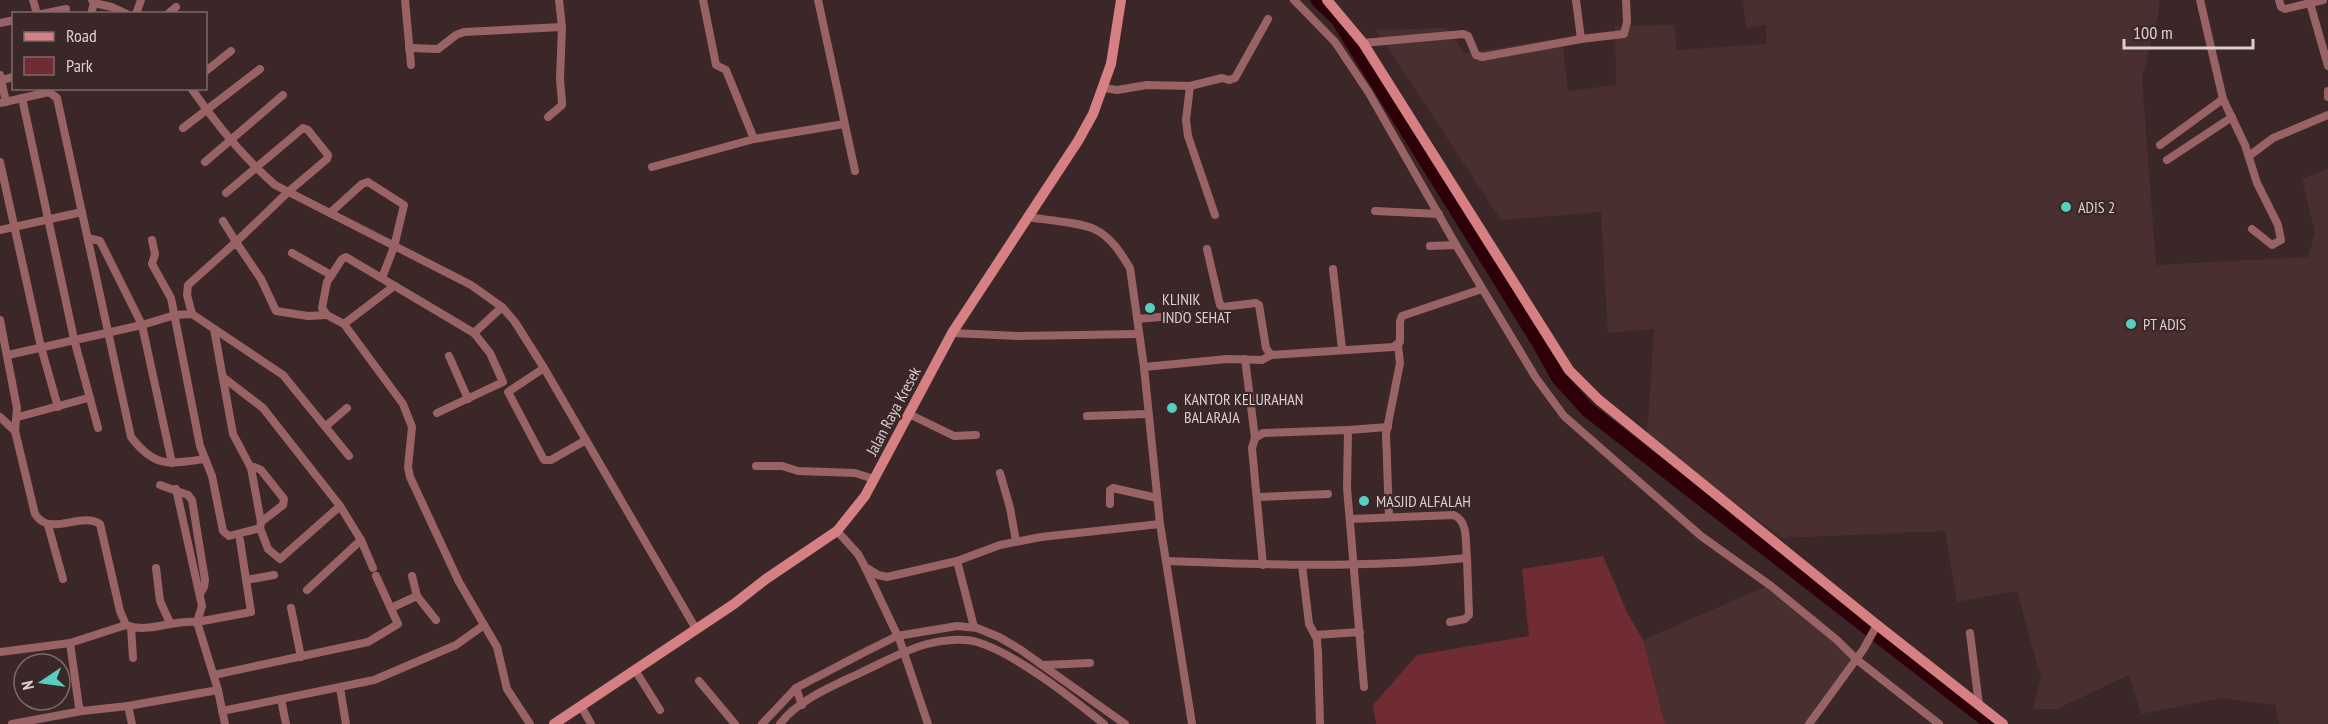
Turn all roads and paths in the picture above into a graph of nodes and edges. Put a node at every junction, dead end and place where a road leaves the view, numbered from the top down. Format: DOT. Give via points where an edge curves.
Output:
graph roads {
  1 [pos="405,0"];
  2 [pos="559,0"];
  3 [pos="703,0"];
  4 [pos="818,0"];
  5 [pos="1121,0"];
  6 [pos="1293,0"];
  7 [pos="1327,0"];
  8 [pos="1576,0"];
  9 [pos="1626,0"];
  10 [pos="2200,0"];
  11 [pos="2278,0"];
  12 [pos="2323,0"];
  13 [pos="93,2"];
  14 [pos="2310,3"];
  15 [pos="67,7"];
  16 [pos="176,7"];
  17 [pos="110,10"];
  18 [pos="49,12"];
  19 [pos="170,12"];
  20 [pos="1268,19"];
  21 [pos="562,27"];
  22 [pos="1581,39"];
  23 [pos="1363,43"];
  24 [pos="409,48"];
  25 [pos="231,51"];
  26 [pos="411,65"];
  27 [pos="2328,66"];
  28 [pos="260,69"];
  29 [pos="207,70"];
  30 [pos="1,77"];
  31 [pos="1190,86"];
  32 [pos="1104,88"];
  33 [pos="192,90"];
  34 [pos="2328,92"];
  35 [pos="283,95"];
  36 [pos="22,98"];
  37 [pos="2328,98"];
  38 [pos="2223,99"];
  39 [pos="3,102"];
  40 [pos="206,111"];
  41 [pos="2328,115"];
  42 [pos="548,117"];
  43 [pos="2232,117"];
  44 [pos="844,124"];
  45 [pos="183,128"];
  46 [pos="231,140"];
  47 [pos="754,140"];
  48 [pos="2160,145"];
  49 [pos="2249,156"];
  50 [pos="2167,160"];
  51 [pos="0,162"];
  52 [pos="205,162"];
  53 [pos="652,167"];
  54 [pos="255,168"];
  55 [pos="855,171"];
  56 [pos="288,192"];
  57 [pos="226,193"];
  58 [pos="1375,211"];
  59 [pos="82,212"];
  60 [pos="330,213"];
  61 [pos="1215,214"];
  62 [pos="1439,214"];
  63 [pos="1027,217"];
  64 [pos="47,220"];
  65 [pos="223,221"];
  66 [pos="13,227"];
  67 [pos="2252,229"];
  68 [pos="0,230"];
  69 [pos="88,238"];
  70 [pos="152,240"];
  71 [pos="236,242"];
  72 [pos="1456,245"];
  73 [pos="1430,246"];
  74 [pos="394,247"];
  75 [pos="1207,249"];
  76 [pos="292,253"];
  77 [pos="1333,268"];
  78 [pos="331,274"];
  79 [pos="382,278"];
  80 [pos="394,286"];
  81 [pos="1482,289"];
  82 [pos="502,307"];
  83 [pos="192,314"];
  84 [pos="175,315"];
  85 [pos="327,315"];
  86 [pos="1183,315"];
  87 [pos="1137,319"];
  88 [pos="0,321"];
  89 [pos="344,324"];
  90 [pos="142,325"];
  91 [pos="214,329"];
  92 [pos="109,333"];
  93 [pos="474,333"];
  94 [pos="952,333"];
  95 [pos="1138,334"];
  96 [pos="74,339"];
  97 [pos="1398,345"];
  98 [pos="41,347"];
  99 [pos="1342,349"];
  100 [pos="8,355"];
  101 [pos="449,356"];
  102 [pos="1271,356"];
  103 [pos="1245,359"];
  104 [pos="1144,367"];
  105 [pos="544,368"];
  106 [pos="224,378"];
  107 [pos="503,382"];
  108 [pos="508,392"];
  109 [pos="88,398"];
  110 [pos="468,399"];
  111 [pos="58,407"];
  112 [pos="347,408"];
  113 [pos="436,412"];
  114 [pos="909,414"];
  115 [pos="1148,414"];
  116 [pos="1087,416"];
  117 [pos="0,417"];
  118 [pos="18,417"];
  119 [pos="326,426"];
  120 [pos="1388,427"];
  121 [pos="98,428"];
  122 [pos="1348,430"];
  123 [pos="15,431"];
  124 [pos="976,435"];
  125 [pos="1255,438"];
  126 [pos="586,440"];
  127 [pos="349,456"];
  128 [pos="205,459"];
  129 [pos="172,463"];
  130 [pos="756,465"];
  131 [pos="251,468"];
  132 [pos="1000,473"];
  133 [pos="874,479"];
  134 [pos="160,485"];
  135 [pos="176,489"];
  136 [pos="1328,494"];
  137 [pos="1258,497"];
  138 [pos="1157,498"];
  139 [pos="1110,504"];
  140 [pos="340,506"];
  141 [pos="1389,517"];
  142 [pos="1350,519"];
  143 [pos="1160,524"];
  144 [pos="48,525"];
  145 [pos="260,525"];
  146 [pos="837,531"];
  147 [pos="240,540"];
  148 [pos="361,540"];
  149 [pos="1016,542"];
  150 [pos="1467,558"];
  151 [pos="957,561"];
  152 [pos="1166,561"];
  153 [pos="1302,564"];
  154 [pos="1353,564"];
  155 [pos="1263,565"];
  156 [pos="866,567"];
  157 [pos="156,568"];
  158 [pos="274,575"];
  159 [pos="412,576"];
  160 [pos="63,579"];
  161 [pos="246,580"];
  162 [pos="307,590"];
  163 [pos="200,594"];
  164 [pos="417,596"];
  165 [pos="291,608"];
  166 [pos="391,608"];
  167 [pos="435,620"];
  168 [pos="197,622"];
  169 [pos="1449,622"];
  170 [pos="170,623"];
  171 [pos="484,625"];
  172 [pos="128,626"];
  173 [pos="1876,626"];
  174 [pos="696,629"];
  175 [pos="1360,632"];
  176 [pos="976,633"];
  177 [pos="1970,633"];
  178 [pos="944,634"];
  179 [pos="959,634"];
  180 [pos="1315,635"];
  181 [pos="898,639"];
  182 [pos="997,642"];
  183 [pos="70,643"];
  184 [pos="903,651"];
  185 [pos="0,652"];
  186 [pos="1019,656"];
  187 [pos="301,657"];
  188 [pos="133,658"];
  189 [pos="1856,659"];
  190 [pos="1090,663"];
  191 [pos="1043,665"];
  192 [pos="635,670"];
  193 [pos="841,673"];
  194 [pos="214,675"];
  195 [pos="699,681"];
  196 [pos="818,685"];
  197 [pos="1364,687"];
  198 [pos="340,688"];
  199 [pos="218,690"];
  200 [pos="797,690"];
  201 [pos="281,699"];
  202 [pos="801,703"];
  203 [pos="1979,705"];
  204 [pos="128,706"];
  205 [pos="581,706"];
  206 [pos="785,708"];
  207 [pos="660,710"];
  208 [pos="81,711"];
  209 [pos="222,711"];
  210 [pos="12,724"];
  211 [pos="132,724"];
  212 [pos="225,724"];
  213 [pos="286,724"];
  214 [pos="346,724"];
  215 [pos="530,724"];
  216 [pos="554,724"];
  217 [pos="591,724"];
  218 [pos="735,724"];
  219 [pos="762,724"];
  220 [pos="780,724"];
  221 [pos="928,724"];
  222 [pos="1104,724"];
  223 [pos="1125,724"];
  224 [pos="1192,724"];
  225 [pos="1320,724"];
  226 [pos="1809,724"];
  227 [pos="1939,724"];
  228 [pos="2003,724"];
  1 -- 24 [label="street"];
  2 -- 21 [label="street"];
  3 -- 47 [label="street" via="716,65 726,70"];
  4 -- 44 [label="street"];
  5 -- 32 [label="street, Jalan Raya Kresek" via="1112,64"];
  6 -- 62 [label="street" via="1335,42"];
  7 -- 23 [label="street"];
  8 -- 22 [label="street"];
  9 -- 22 [label="street" via="1624,34"];
  10 -- 38 [label="street"];
  11 -- 14 [label="street" via="2285,9"];
  12 -- 14 [label="street"];
  13 -- 17 [label="street"];
  14 -- 27 [label="street"];
  15 -- 18 [label="street"];
  16 -- 19 [label="street"];
  20 -- 31 [label="street" via="1232,79"];
  21 -- 24 [label="street" via="464,32 438,49"];
  21 -- 42 [label="street" via="562,105"];
  22 -- 23 [label="street" via="1482,57 1476,55 1463,33"];
  23 -- 173 [label="street" via="1569,370 1599,400"];
  24 -- 26 [label="street"];
  25 -- 29 [label="street"];
  28 -- 40 [label="street"];
  30 -- 39 [label="street"];
  31 -- 32 [label="street"];
  31 -- 61 [label="street" via="1185,120 1188,136"];
  32 -- 63 [label="street, Jalan Raya Kresek" via="1078,141"];
  33 -- 40 [label="street"];
  34 -- 37 [label="street"];
  35 -- 46 [label="street"];
  36 -- 39 [label="street"];
  36 -- 59 [label="street" via="55,94"];
  36 -- 64 [label="street"];
  38 -- 43 [label="street"];
  38 -- 48 [label="street"];
  40 -- 45 [label="street"];
  40 -- 46 [label="street"];
  41 -- 49 [label="street" via="2272,138"];
  43 -- 49 [label="street"];
  43 -- 50 [label="street"];
  44 -- 47 [label="street"];
  44 -- 55 [label="street"];
  46 -- 52 [label="street"];
  46 -- 54 [label="street"];
  47 -- 53 [label="street"];
  49 -- 67 [label="street" via="2281,240 2272,245"];
  51 -- 66 [label="street"];
  54 -- 56 [label="street"];
  54 -- 56 [label="street" via="301,129 306,129 328,157"];
  54 -- 57 [label="street"];
  56 -- 60 [label="street"];
  56 -- 71 [label="street"];
  58 -- 62 [label="street"];
  59 -- 64 [label="street"];
  59 -- 69 [label="street"];
  60 -- 74 [label="street"];
  60 -- 74 [label="street" via="368,182 404,205"];
  62 -- 72 [label="street"];
  63 -- 87 [label="street" via="1094,228 1105,236 1130,268"];
  63 -- 94 [label="street, Jalan Raya Kresek"];
  64 -- 66 [label="street"];
  64 -- 96 [label="street"];
  65 -- 71 [label="street"];
  66 -- 68 [label="street"];
  66 -- 98 [label="street"];
  69 -- 90 [label="street" via="100,241"];
  69 -- 92 [label="street"];
  70 -- 84 [label="street" via="152,264 170,293"];
  71 -- 83 [label="street" via="188,285"];
  71 -- 85 [label="street" via="261,279 276,311"];
  72 -- 73 [label="street"];
  72 -- 81 [label="street"];
  74 -- 79 [label="street"];
  74 -- 82 [label="street" via="471,285"];
  75 -- 102 [label="street" via="1220,305 1258,304"];
  76 -- 78 [label="street"];
  77 -- 99 [label="street"];
  78 -- 79 [label="street" via="346,257"];
  78 -- 85 [label="street" via="322,308"];
  79 -- 80 [label="street"];
  80 -- 89 [label="street"];
  80 -- 93 [label="street"];
  81 -- 97 [label="street" via="1402,315"];
  81 -- 189 [label="street" via="1564,416 1701,536 1779,593"];
  82 -- 93 [label="street"];
  82 -- 105 [label="street"];
  83 -- 84 [label="street"];
  83 -- 91 [label="street"];
  84 -- 90 [label="street"];
  84 -- 128 [label="street"];
  85 -- 89 [label="street"];
  86 -- 87 [label="street"];
  87 -- 95 [label="street"];
  88 -- 100 [label="street"];
  89 -- 171 [label="street" via="403,404 412,427 410,477 459,582"];
  90 -- 92 [label="street"];
  90 -- 129 [label="street"];
  91 -- 106 [label="street"];
  91 -- 119 [label="street" via="283,375"];
  92 -- 96 [label="street"];
  92 -- 129 [label="street" via="131,437 149,457"];
  93 -- 107 [label="street" via="490,353"];
  94 -- 95 [label="street"];
  94 -- 114 [label="street, Jalan Raya Kresek"];
  95 -- 104 [label="street"];
  96 -- 98 [label="street"];
  96 -- 109 [label="street"];
  97 -- 99 [label="street"];
  97 -- 120 [label="street" via="1400,363"];
  98 -- 100 [label="street"];
  98 -- 111 [label="street"];
  99 -- 102 [label="street"];
  100 -- 118 [label="street"];
  101 -- 110 [label="street"];
  102 -- 103 [label="street"];
  103 -- 104 [label="street"];
  103 -- 125 [label="street"];
  104 -- 115 [label="street"];
  105 -- 108 [label="street"];
  105 -- 126 [label="street"];
  106 -- 131 [label="street" via="234,437"];
  106 -- 140 [label="street" via="263,408"];
  107 -- 108 [label="street"];
  107 -- 110 [label="street"];
  108 -- 126 [label="street" via="544,460"];
  109 -- 111 [label="street"];
  109 -- 121 [label="street"];
  110 -- 113 [label="street"];
  111 -- 118 [label="street"];
  112 -- 119 [label="street"];
  114 -- 124 [label="street" via="954,436"];
  114 -- 133 [label="street, Jalan Raya Kresek"];
  115 -- 116 [label="street"];
  115 -- 138 [label="street"];
  117 -- 123 [label="street"];
  118 -- 123 [label="street"];
  119 -- 127 [label="street"];
  120 -- 122 [label="street"];
  120 -- 141 [label="street"];
  122 -- 125 [label="street" via="1263,434"];
  122 -- 142 [label="street"];
  123 -- 144 [label="street" via="35,514"];
  125 -- 137 [label="street" via="1252,448"];
  126 -- 174 [label="street"];
  128 -- 129 [label="street"];
  128 -- 145 [label="street" via="224,534 229,536"];
  130 -- 133 [label="street" via="855,473"];
  131 -- 145 [label="street"];
  131 -- 145 [label="street" via="261,470 284,499 283,505"];
  132 -- 149 [label="street"];
  133 -- 146 [label="street, Jalan Raya Kresek"];
  134 -- 135 [label="street"];
  135 -- 163 [label="street"];
  135 -- 163 [label="street" via="192,500 205,579"];
  136 -- 137 [label="street"];
  137 -- 155 [label="street"];
  138 -- 139 [label="street" via="1113,488"];
  138 -- 143 [label="street"];
  140 -- 145 [label="street" via="280,559 268,549"];
  140 -- 148 [label="street"];
  141 -- 142 [label="street"];
  141 -- 150 [label="street" via="1458,516 1464,524"];
  142 -- 154 [label="street"];
  143 -- 149 [label="street"];
  143 -- 152 [label="street"];
  144 -- 160 [label="street"];
  144 -- 172 [label="street" via="92,520 100,524 120,611"];
  146 -- 156 [label="street"];
  146 -- 174 [label="street, Jalan Raya Kresek"];
  147 -- 161 [label="street"];
  148 -- 162 [label="street"];
  148 -- 166 [label="street"];
  149 -- 151 [label="street"];
  150 -- 154 [label="street"];
  150 -- 169 [label="street" via="1469,615"];
  151 -- 156 [label="street" via="887,577"];
  151 -- 176 [label="street"];
  152 -- 155 [label="street"];
  152 -- 224 [label="street"];
  153 -- 154 [label="street"];
  153 -- 155 [label="street"];
  153 -- 180 [label="street"];
  154 -- 175 [label="street"];
  156 -- 181 [label="street"];
  157 -- 170 [label="street" via="160,601"];
  158 -- 161 [label="street"];
  159 -- 164 [label="street"];
  161 -- 168 [label="street" via="251,612"];
  163 -- 168 [label="street" via="202,606"];
  164 -- 166 [label="street"];
  164 -- 167 [label="street"];
  165 -- 187 [label="street"];
  166 -- 187 [label="street" via="398,624 368,642"];
  168 -- 170 [label="street"];
  168 -- 194 [label="street"];
  170 -- 172 [label="street"];
  171 -- 198 [label="street" via="456,645 403,669"];
  171 -- 215 [label="street" via="500,653 507,689"];
  172 -- 183 [label="street"];
  172 -- 188 [label="street"];
  173 -- 189 [label="street"];
  173 -- 203 [label="street"];
  174 -- 192 [label="street, Jalan Raya Kresek"];
  175 -- 180 [label="street"];
  175 -- 197 [label="street"];
  176 -- 179 [label="street"];
  176 -- 179 [label="street"];
  176 -- 182 [label="street"];
  176 -- 182 [label="street"];
  177 -- 203 [label="street"];
  178 -- 179 [label="street"];
  178 -- 179 [label="street"];
  178 -- 181 [label="street"];
  178 -- 184 [label="street"];
  180 -- 225 [label="street"];
  181 -- 184 [label="street"];
  181 -- 193 [label="street"];
  182 -- 186 [label="street"];
  182 -- 186 [label="street"];
  183 -- 185 [label="street"];
  183 -- 208 [label="street"];
  184 -- 193 [label="street"];
  184 -- 221 [label="street"];
  186 -- 191 [label="street"];
  186 -- 222 [label="street"];
  187 -- 194 [label="street"];
  189 -- 226 [label="street"];
  189 -- 227 [label="street"];
  190 -- 191 [label="street"];
  191 -- 223 [label="street"];
  192 -- 205 [label="street, Jalan Raya Kresek"];
  192 -- 207 [label="street"];
  193 -- 196 [label="street"];
  193 -- 196 [label="street"];
  194 -- 199 [label="street"];
  195 -- 218 [label="street"];
  196 -- 200 [label="street"];
  196 -- 202 [label="street"];
  198 -- 201 [label="street"];
  198 -- 214 [label="street"];
  199 -- 204 [label="street"];
  199 -- 209 [label="street"];
  200 -- 202 [label="street"];
  200 -- 206 [label="street"];
  201 -- 209 [label="street"];
  201 -- 213 [label="street"];
  202 -- 206 [label="street"];
  203 -- 228 [label="street"];
  204 -- 208 [label="street"];
  204 -- 211 [label="street"];
  205 -- 216 [label="street, Jalan Raya Kresek"];
  205 -- 217 [label="street"];
  206 -- 219 [label="street"];
  206 -- 220 [label="street"];
  208 -- 210 [label="street"];
  209 -- 212 [label="street"];
}
